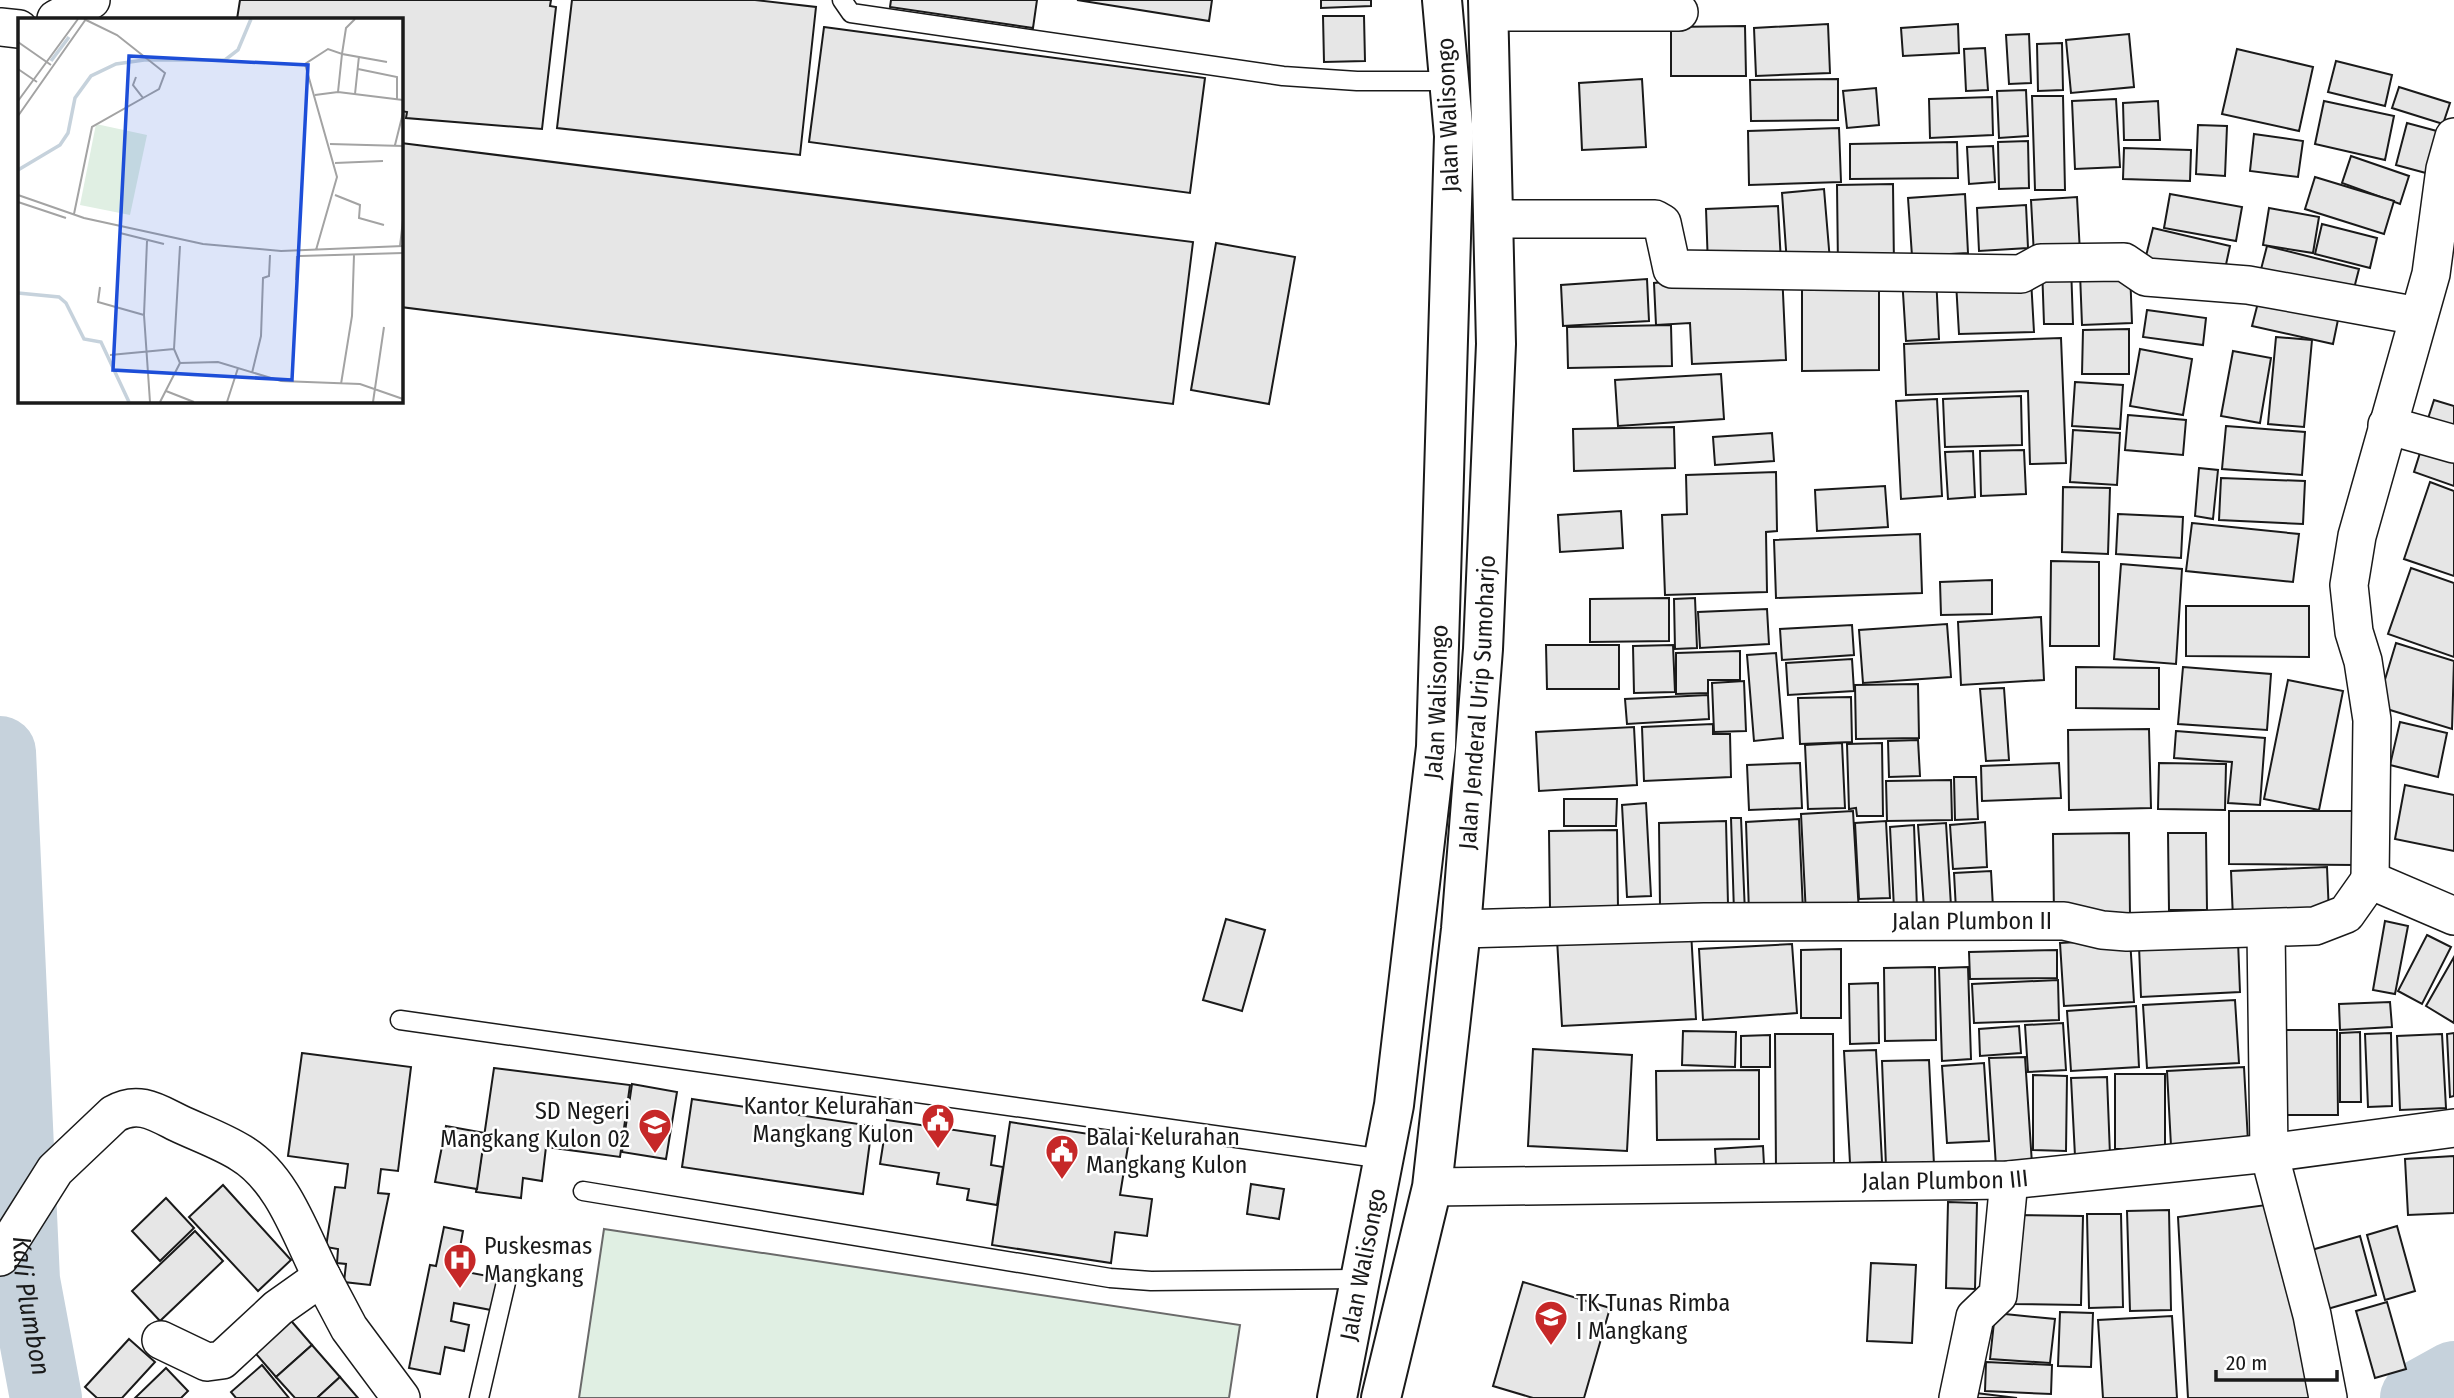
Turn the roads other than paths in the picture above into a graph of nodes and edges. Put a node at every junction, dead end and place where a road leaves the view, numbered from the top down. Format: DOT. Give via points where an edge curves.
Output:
graph roads {
  1 [pos="91,0"];
  2 [pos="842,0"];
  3 [pos="1442,0"];
  4 [pos="1489,6"];
  5 [pos="1679,12"];
  6 [pos="58,18"];
  7 [pos="0,27"];
  8 [pos="18,29"];
  9 [pos="1450,81"];
  10 [pos="2454,136"];
  11 [pos="1493,219"];
  12 [pos="2418,316"];
  13 [pos="2387,425"];
  14 [pos="2454,444"];
  15 [pos="1439,640"];
  16 [pos="1483,649"];
  17 [pos="2370,880"];
  18 [pos="2454,916"];
  19 [pos="1461,929"];
  20 [pos="2266,930"];
  21 [pos="400,1020"];
  22 [pos="2454,1128"];
  23 [pos="2269,1153"];
  24 [pos="1384,1158"];
  25 [pos="2009,1180"];
  26 [pos="1432,1187"];
  27 [pos="583,1191"];
  28 [pos="0,1258"];
  29 [pos="322,1277"];
  30 [pos="508,1278"];
  31 [pos="1357,1279"];
  32 [pos="160,1340"];
  33 [pos="401,1398"];
  34 [pos="479,1398"];
  35 [pos="1337,1398"];
  36 [pos="1381,1398"];
  37 [pos="1958,1398"];
  38 [pos="2328,1398"];
  1 -- 6 [label="street"];
  2 -- 9 [label="lane" via="851,13 1283,76"];
  3 -- 9 [label="highway, Jalan Walisongo"];
  4 -- 5 [label="street"];
  4 -- 11 [label="highway, Jalan Jenderal Urip Sumoharjo"];
  7 -- 8 [label="street"];
  9 -- 15 [label="highway, Jalan Walisongo" via="1454,136"];
  10 -- 12 [label="street" via="2431,274"];
  11 -- 12 [label="street" via="1655,219 1667,235 1672,269 2021,274 2041,263 2124,262 2146,277 2248,285"];
  11 -- 16 [label="highway, Jalan Jenderal Urip Sumoharjo" via="1496,344"];
  12 -- 13 [label="street"];
  13 -- 14 [label="street"];
  13 -- 17 [label="street" via="2357,536 2349,585 2372,720"];
  15 -- 16 [label="highway"];
  15 -- 24 [label="highway, Jalan Walisongo" via="1436,747"];
  16 -- 19 [label="highway, Jalan Jenderal Urip Sumoharjo"];
  17 -- 18 [label="street"];
  17 -- 20 [label="street, Jalan Plumbon II" via="2346,914 2329,923"];
  19 -- 20 [label="street, Jalan Plumbon II" via="1704,922 2064,921 2127,932"];
  19 -- 26 [label="highway, Jalan Jenderal Urip Sumoharjo"];
  20 -- 23 [label="street"];
  21 -- 24 [label="lane"];
  22 -- 23 [label="street, Jalan Plumbon III"];
  23 -- 25 [label="street, Jalan Plumbon III"];
  23 -- 38 [label="street" via="2312,1315"];
  24 -- 31 [label="highway, Jalan Walisongo"];
  25 -- 26 [label="street, Jalan Plumbon III"];
  25 -- 37 [label="street" via="1998,1295 1975,1317"];
  26 -- 36 [label="highway, Jalan Jenderal Urip Sumoharjo"];
  27 -- 31 [label="lane" via="1110,1278"];
  28 -- 29 [label="street" via="55,1170 114,1114 142,1106 243,1153 284,1201"];
  29 -- 32 [label="street" via="278,1308 222,1360 207,1362"];
  29 -- 33 [label="street" via="349,1328"];
  30 -- 34 [label="lane"];
  31 -- 35 [label="highway, Jalan Walisongo"];
}
